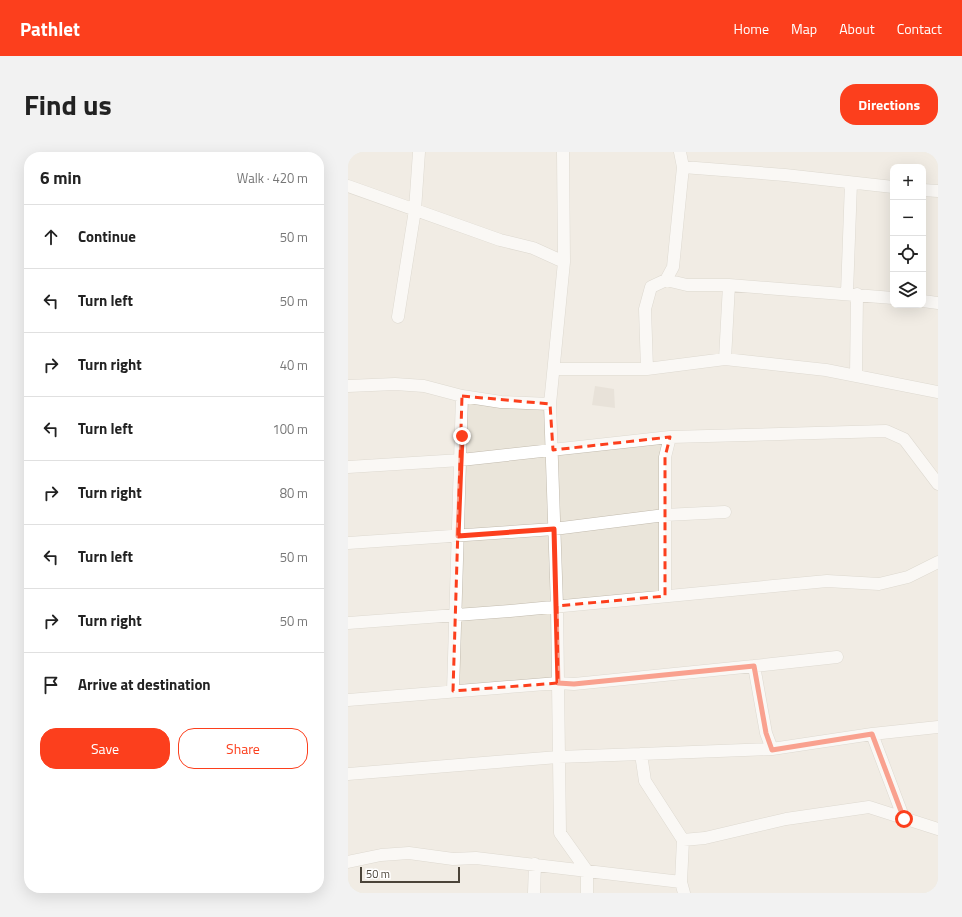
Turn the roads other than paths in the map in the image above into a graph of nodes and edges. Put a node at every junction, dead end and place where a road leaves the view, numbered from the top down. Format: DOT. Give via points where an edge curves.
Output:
graph roads {
  1 [pos="419,152"];
  2 [pos="563,152"];
  3 [pos="680,152"];
  4 [pos="683,167"];
  5 [pos="851,183"];
  6 [pos="348,187"];
  7 [pos="890,187"];
  8 [pos="926,190"];
  9 [pos="938,191"];
  10 [pos="415,210"];
  11 [pos="564,262"];
  12 [pos="666,280"];
  13 [pos="729,285"];
  14 [pos="852,294"];
  15 [pos="890,298"];
  16 [pos="926,301"];
  17 [pos="938,302"];
  18 [pos="398,317"];
  19 [pos="725,359"];
  20 [pos="554,369"];
  21 [pos="647,369"];
  22 [pos="856,376"];
  23 [pos="348,386"];
  24 [pos="938,392"];
  25 [pos="462,396"];
  26 [pos="550,396"];
  27 [pos="670,436"];
  28 [pos="553,450"];
  29 [pos="461,460"];
  30 [pos="348,467"];
  31 [pos="938,484"];
  32 [pos="725,512"];
  33 [pos="665,515"];
  34 [pos="554,529"];
  35 [pos="458,536"];
  36 [pos="348,543"];
  37 [pos="938,562"];
  38 [pos="665,596"];
  39 [pos="557,606"];
  40 [pos="455,614"];
  41 [pos="348,623"];
  42 [pos="837,657"];
  43 [pos="754,666"];
  44 [pos="558,683"];
  45 [pos="453,691"];
  46 [pos="348,700"];
  47 [pos="938,727"];
  48 [pos="872,734"];
  49 [pos="772,750"];
  50 [pos="641,754"];
  51 [pos="558,757"];
  52 [pos="348,774"];
  53 [pos="904,819"];
  54 [pos="938,829"];
  55 [pos="683,840"];
  56 [pos="348,862"];
  57 [pos="535,864"];
  58 [pos="586,871"];
  59 [pos="682,888"];
  60 [pos="534,893"];
  61 [pos="587,893"];
  1 -- 10 [label="street"];
  2 -- 11 [label="street"];
  3 -- 4 [label="street"];
  4 -- 5 [label="street"];
  4 -- 12 [label="street" via="673,267"];
  5 -- 7 [label="street"];
  5 -- 14 [label="street"];
  6 -- 10 [label="street"];
  8 -- 9 [label="street"];
  10 -- 11 [label="street" via="500,240 533,248"];
  10 -- 18 [label="street"];
  11 -- 20 [label="street"];
  12 -- 13 [label="street" via="687,285"];
  12 -- 21 [label="street" via="651,287 645,309"];
  13 -- 14 [label="street"];
  13 -- 19 [label="street"];
  14 -- 15 [label="street"];
  14 -- 22 [label="street"];
  16 -- 17 [label="street"];
  19 -- 21 [label="street"];
  19 -- 22 [label="street" via="826,370"];
  20 -- 21 [label="street"];
  20 -- 26 [label="street"];
  22 -- 24 [label="street"];
  23 -- 25 [label="street" via="424,386"];
  25 -- 26 [label="street" via="501,402"];
  25 -- 29 [label="street"];
  26 -- 28 [label="street"];
  27 -- 28 [label="street"];
  27 -- 31 [label="street" via="886,431 904,439"];
  27 -- 33 [label="street" via="665,457"];
  28 -- 29 [label="street"];
  28 -- 34 [label="street"];
  29 -- 30 [label="street"];
  29 -- 35 [label="street"];
  32 -- 33 [label="street"];
  33 -- 34 [label="street"];
  33 -- 38 [label="street"];
  34 -- 35 [label="street"];
  34 -- 39 [label="street"];
  35 -- 36 [label="street"];
  35 -- 40 [label="street"];
  37 -- 38 [label="street" via="908,577 879,584 828,581"];
  38 -- 39 [label="street"];
  39 -- 40 [label="street"];
  39 -- 44 [label="street"];
  40 -- 41 [label="street"];
  40 -- 45 [label="street"];
  42 -- 43 [label="street"];
  43 -- 44 [label="street" via="574,684"];
  43 -- 49 [label="street" via="766,733"];
  44 -- 45 [label="street"];
  44 -- 51 [label="street"];
  45 -- 46 [label="street"];
  47 -- 48 [label="street"];
  48 -- 49 [label="street"];
  48 -- 53 [label="street"];
  49 -- 50 [label="street"];
  50 -- 51 [label="street"];
  50 -- 55 [label="street" via="645,780"];
  51 -- 52 [label="street"];
  51 -- 58 [label="street" via="560,833"];
  53 -- 54 [label="street"];
  53 -- 55 [label="street" via="869,808 786,819 705,838"];
  55 -- 59 [label="street"];
  56 -- 57 [label="street" via="381,855 409,853"];
  57 -- 58 [label="street"];
  57 -- 60 [label="street"];
  58 -- 59 [label="street"];
  58 -- 61 [label="street"];
}
